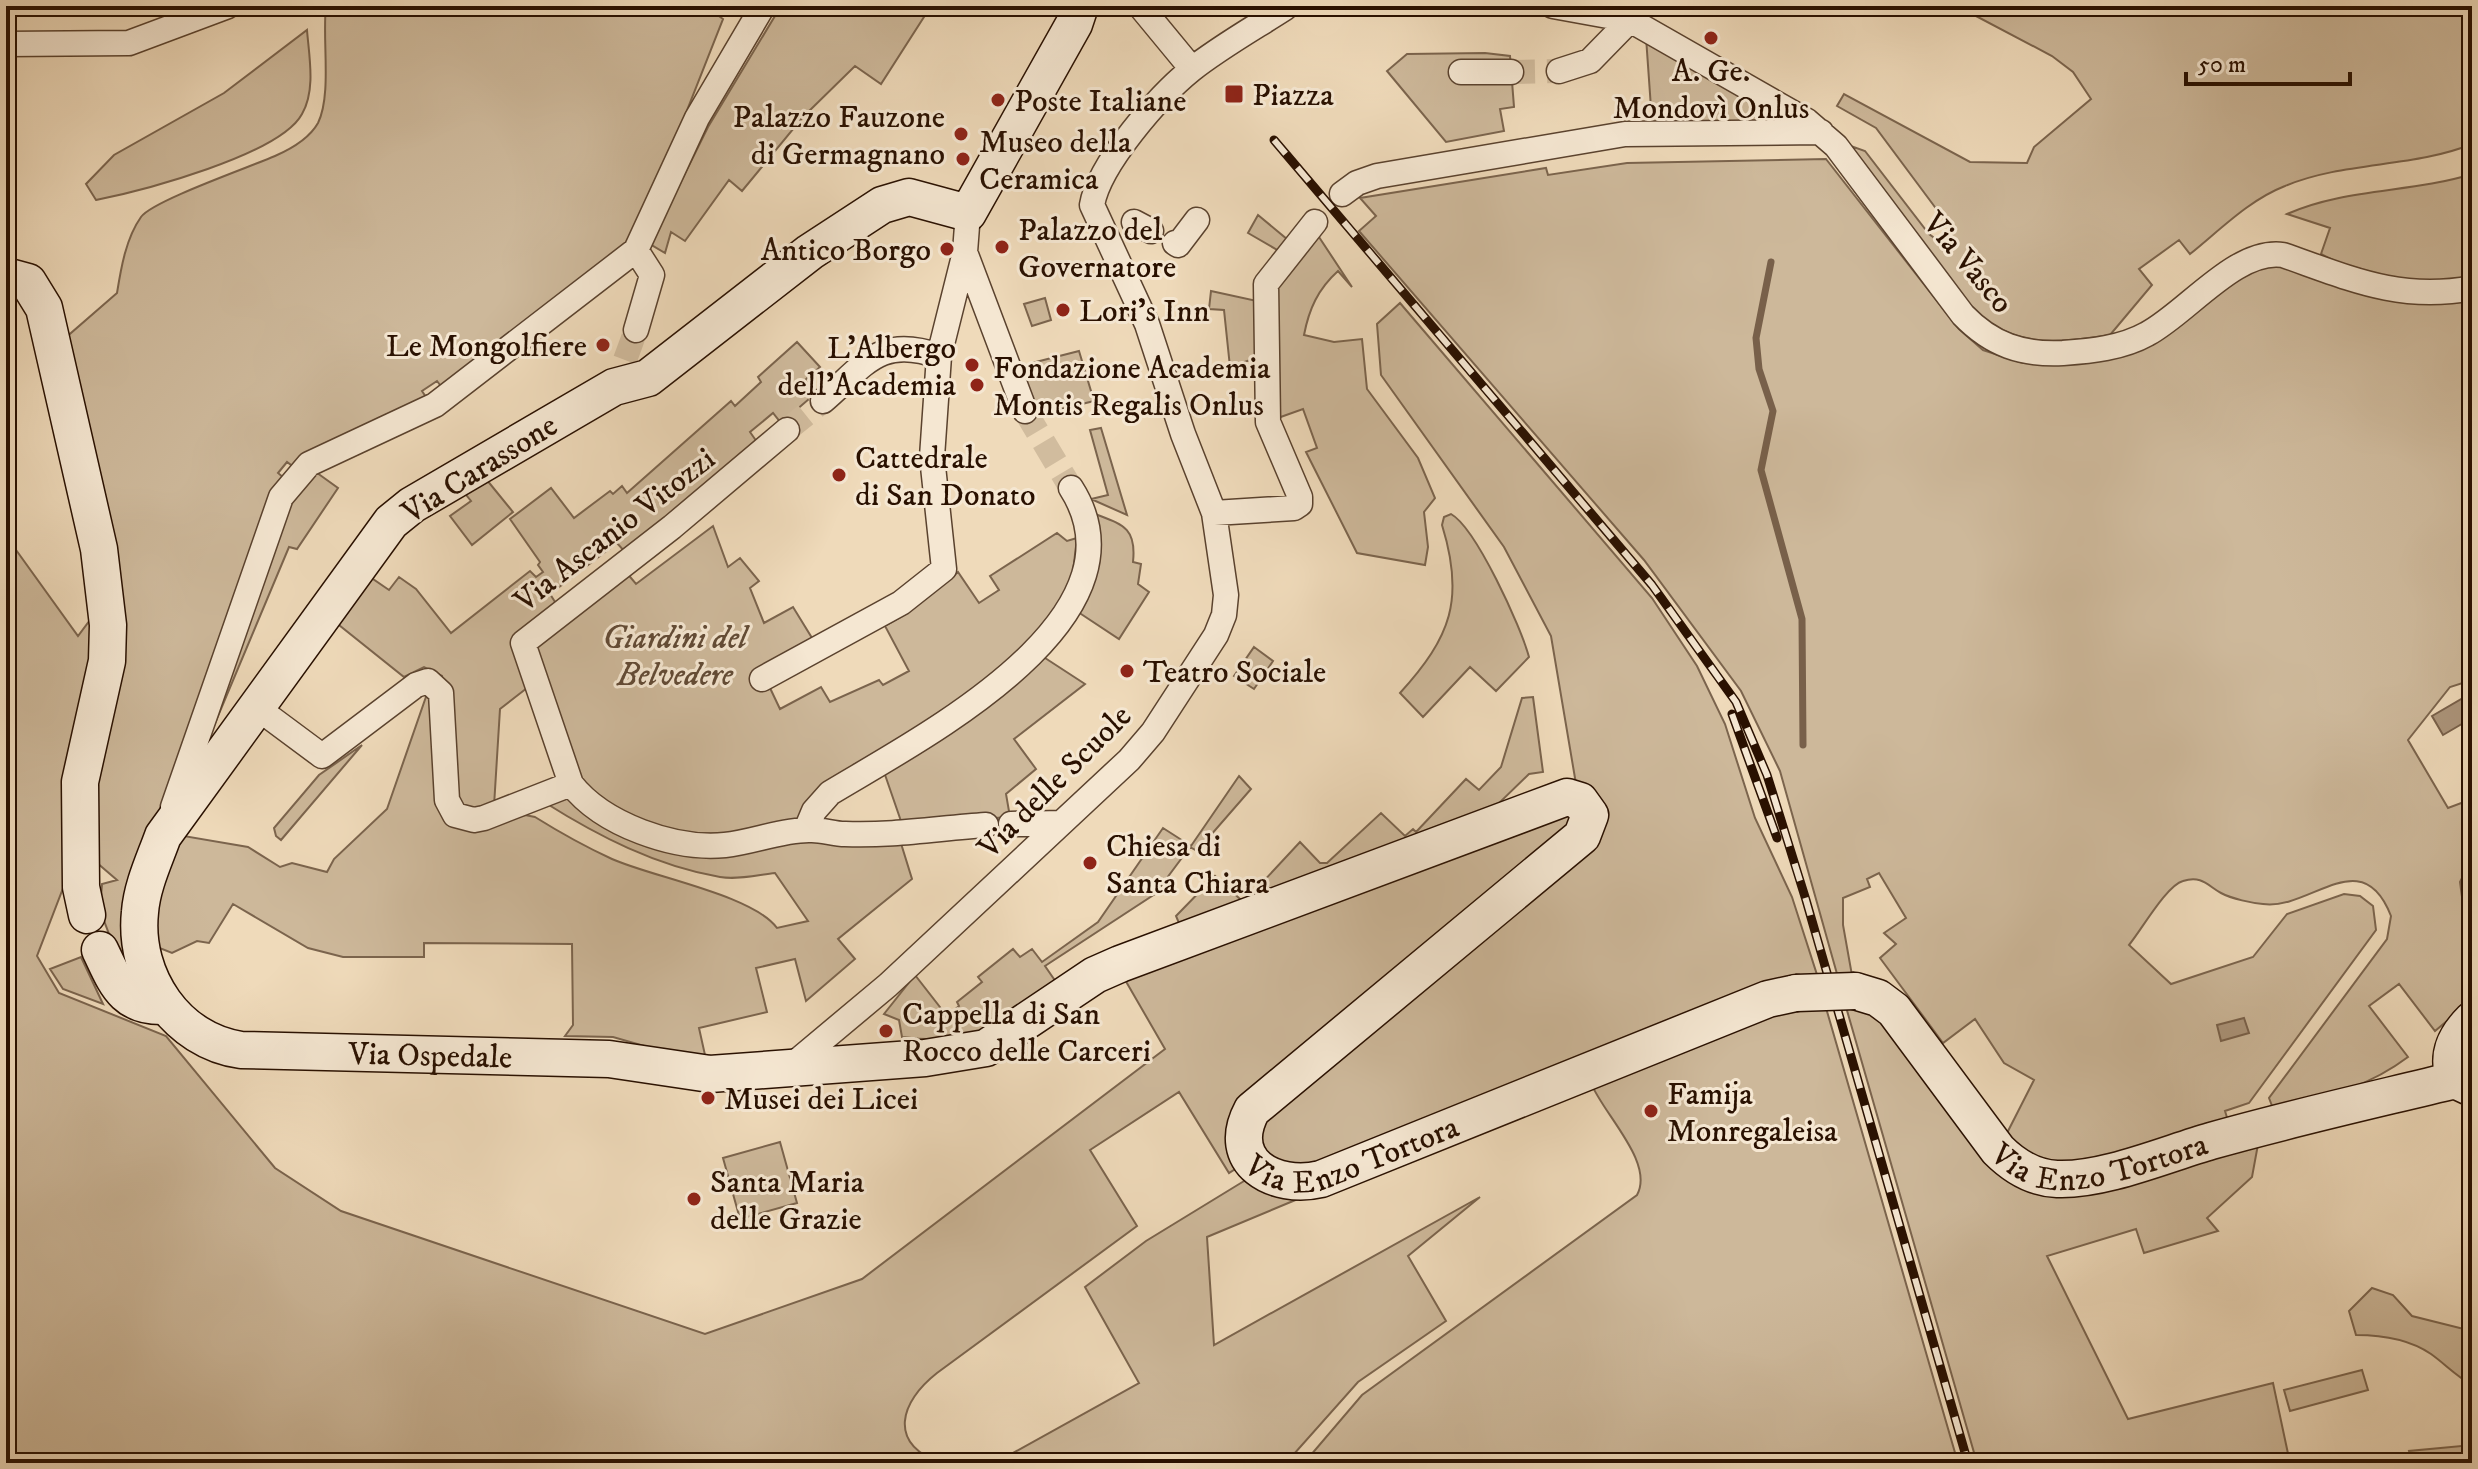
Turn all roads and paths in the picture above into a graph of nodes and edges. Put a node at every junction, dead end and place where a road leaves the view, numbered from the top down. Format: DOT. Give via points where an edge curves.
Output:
graph roads {
  1 [pos="228,6"];
  2 [pos="763,6"];
  3 [pos="1080,6"];
  4 [pos="1140,6"];
  5 [pos="1553,6"];
  6 [pos="1285,8"];
  7 [pos="1630,20"];
  8 [pos="6,44"];
  9 [pos="1192,69"];
  10 [pos="1559,71"];
  11 [pos="1461,72"];
  12 [pos="1511,72"];
  13 [pos="1821,132"];
  14 [pos="1342,194"];
  15 [pos="1093,208"];
  16 [pos="968,213"];
  17 [pos="1197,220"];
  18 [pos="1315,222"];
  19 [pos="1135,223"];
  20 [pos="1175,243"];
  21 [pos="636,250"];
  22 [pos="965,252"];
  23 [pos="6,276"];
  24 [pos="2472,288"];
  25 [pos="636,330"];
  26 [pos="939,356"];
  27 [pos="823,401"];
  28 [pos="1025,411"];
  29 [pos="787,430"];
  30 [pos="1071,488"];
  31 [pos="1214,513"];
  32 [pos="762,679"];
  33 [pos="256,707"];
  34 [pos="571,784"];
  35 [pos="1061,823"];
  36 [pos="1011,824"];
  37 [pos="986,825"];
  38 [pos="806,830"];
  39 [pos="163,836"];
  40 [pos="87,915"];
  41 [pos="100,950"];
  42 [pos="166,1006"];
  43 [pos="2472,1020"];
  44 [pos="925,1058"];
  45 [pos="790,1067"];
  46 [pos="2463,1084"];
  1 -- 8 [label="street" via="129,43"];
  2 -- 21 [label="street" via="704,105"];
  3 -- 16 [label="street"];
  4 -- 9 [label="street"];
  5 -- 7 [label="street, Via Vasco"];
  6 -- 9 [label="street"];
  7 -- 10 [label="street" via="1590,61"];
  7 -- 13 [label="street, Via Vasco"];
  9 -- 15 [label="street" via="1127,140 1096,191"];
  11 -- 12 [label="street"];
  13 -- 14 [label="street" via="1625,134 1377,176"];
  13 -- 24 [label="street, Via Vasco" via="1963,315 1985,336 2014,349 2066,352 2133,341 2240,265 2270,254 2371,287 2417,292"];
  15 -- 19 [label="street"];
  15 -- 31 [label="street, Via delle Scuole" via="1138,301"];
  16 -- 22 [label="street"];
  16 -- 33 [label="street, Via Carassone" via="915,198 890,201 810,252 648,378 620,373 397,516"];
  17 -- 20 [label="street"];
  18 -- 31 [label="street" via="1266,284 1268,422 1300,504"];
  21 -- 25 [label="street" via="652,275"];
  21 -- 39 [label="street" via="435,405 309,464 281,497"];
  22 -- 26 [label="street"];
  22 -- 28 [label="street"];
  23 -- 40 [label="street" via="28,282 44,308 104,581 108,652 79,799 81,887"];
  26 -- 27 [label="street" via="907,346 881,352"];
  26 -- 32 [label="street" via="932,457 942,573 901,603"];
  29 -- 34 [label="street, Via Ascanio Vitozzi" via="523,643"];
  30 -- 38 [label="street" via="1089,539 1079,589 1063,617 992,689 830,793"];
  31 -- 35 [label="street, Via delle Scuole" via="1226,595 1220,628 1153,732"];
  33 -- 34 [label="street" via="322,756 428,681 441,693 447,800 455,815 484,818"];
  33 -- 39 [label="street, Via Carassone"];
  34 -- 38 [label="street" via="617,819 682,843 727,845"];
  35 -- 36 [label="street"];
  35 -- 45 [label="street, Via delle Scuole" via="888,985"];
  37 -- 38 [label="street" via="845,834"];
  39 -- 42 [label="street, Via Carassone" via="144,888 139,930 145,963"];
  41 -- 42 [label="street" via="128,996 145,1006"];
  42 -- 45 [label="street, Via Ospedale" via="199,1038 241,1050 609,1059 710,1074"];
  43 -- 46 [label="street" via="2451,1055"];
  44 -- 45 [label="street, Via Ospedale"];
  44 -- 46 [label="street, Via Enzo Tortora, bridge" via="986,1048 1120,964 1567,797 1580,801 1590,815 1582,836 1252,1110 1245,1144 1266,1175 1293,1183 1330,1176 1768,999 1796,993 1855,991 1873,995 1894,1010 2006,1158 2052,1178 2098,1173 2269,1125"];
}
